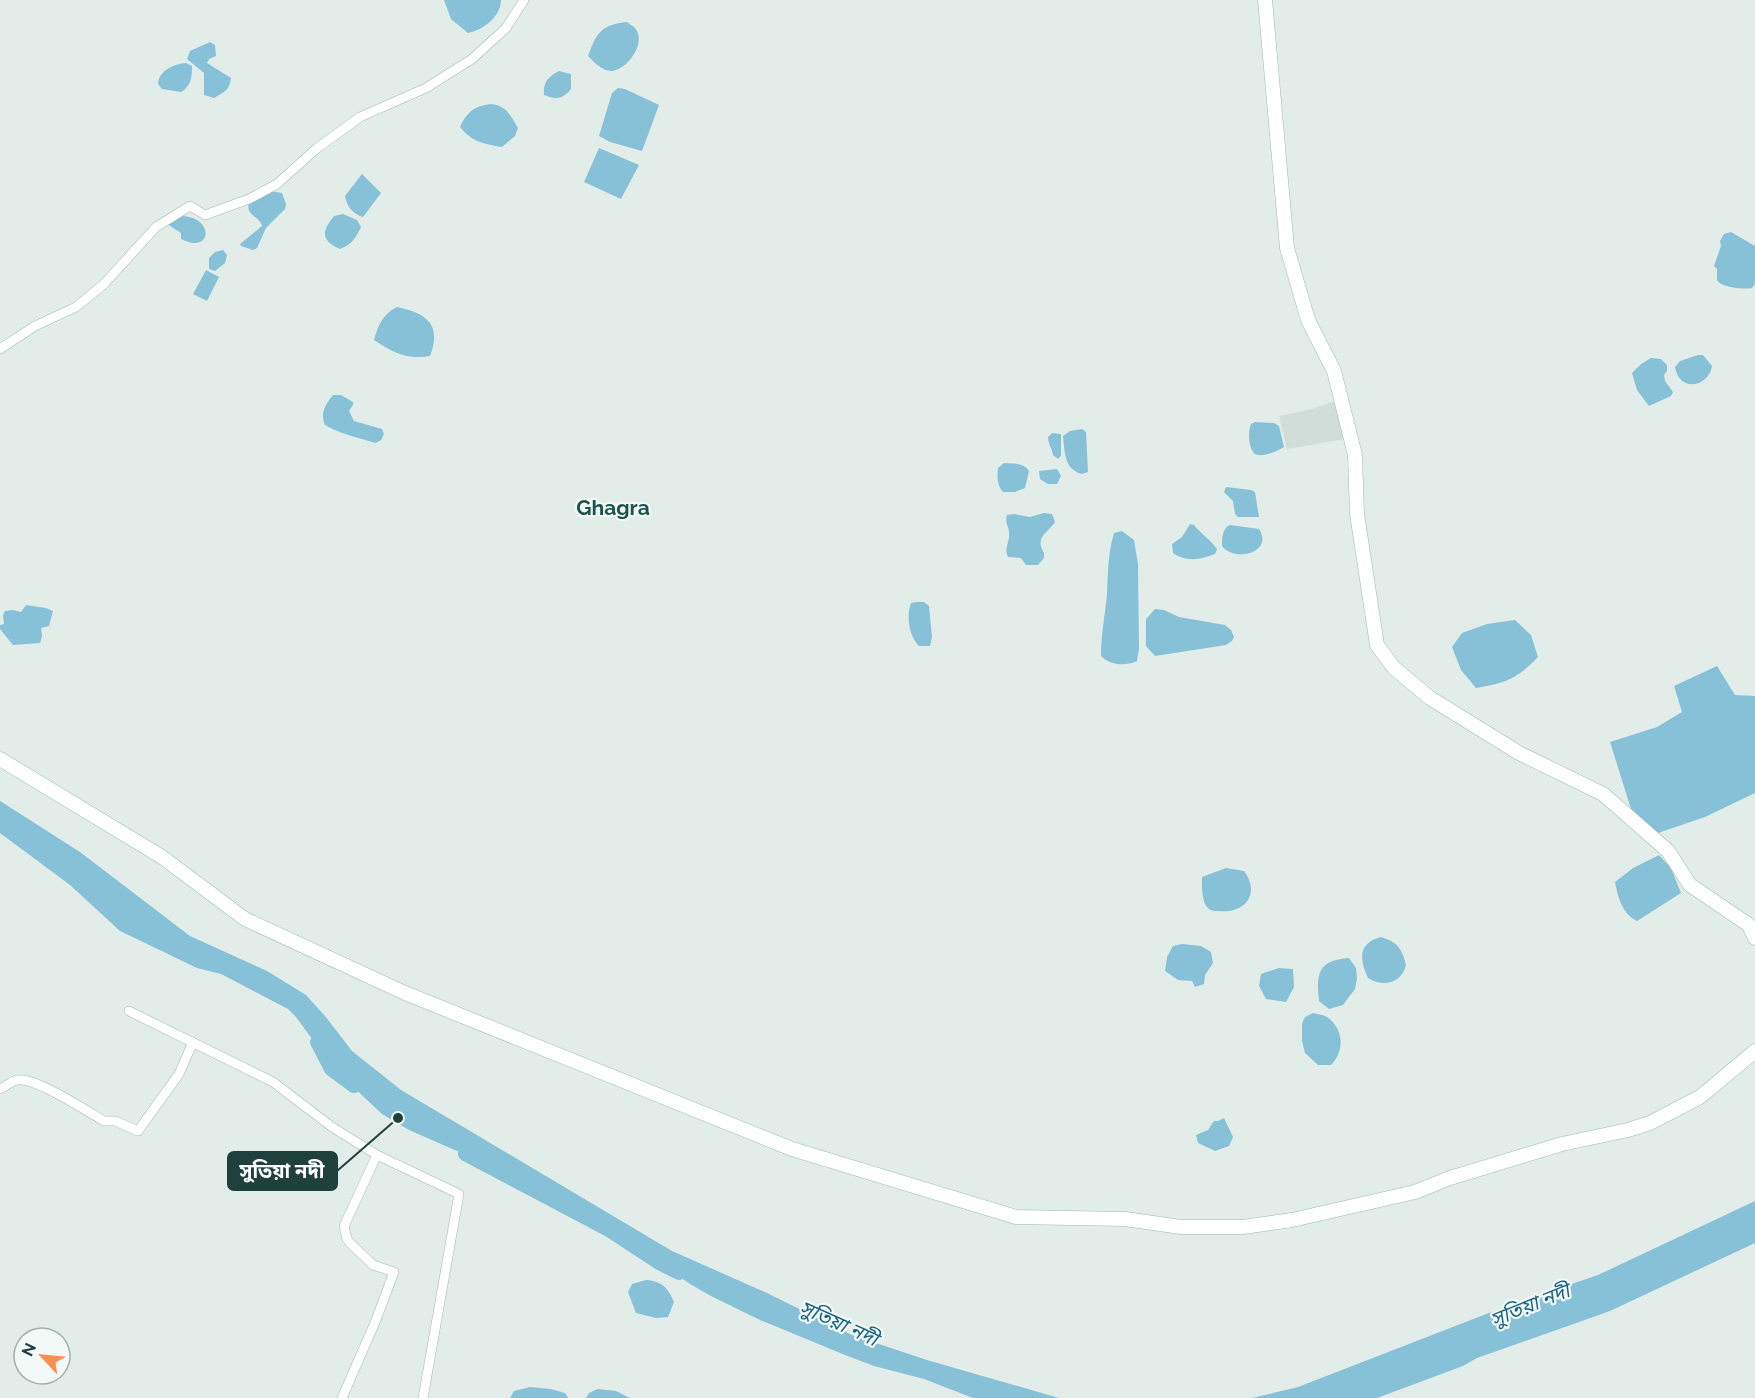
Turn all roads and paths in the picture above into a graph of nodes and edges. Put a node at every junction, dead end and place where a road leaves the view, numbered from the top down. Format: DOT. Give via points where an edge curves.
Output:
graph roads {
  1 [pos="524,0"];
  2 [pos="1265,0"];
  3 [pos="0,349"];
  4 [pos="0,759"];
  5 [pos="1755,938"];
  6 [pos="129,1011"];
  7 [pos="193,1042"];
  8 [pos="1755,1052"];
  9 [pos="0,1089"];
  10 [pos="377,1155"];
  11 [pos="342,1398"];
  12 [pos="423,1398"];
  1 -- 3 [label="street" via="506,28 471,59 426,88 360,117 277,184 249,199 205,215 190,206 156,227 104,284 76,307 35,326"];
  2 -- 5 [label="street" via="1287,248 1308,320 1334,370 1355,455 1357,514 1377,645 1394,668 1430,698 1519,753 1603,794 1668,851 1690,885 1749,925"];
  4 -- 8 [label="street" via="162,857 245,919 405,993 792,1149 1016,1217 1125,1220 1181,1227 1242,1227 1292,1220 1415,1192 1551,1147 1650,1123 1700,1097"];
  6 -- 7 [label="street"];
  7 -- 9 [label="street" via="179,1074 138,1131 104,1120 44,1086 25,1080 15,1080"];
  7 -- 10 [label="street" via="273,1082"];
  10 -- 11 [label="street" via="345,1226 350,1244 373,1265 394,1272"];
  10 -- 12 [label="street" via="459,1194"];
}
